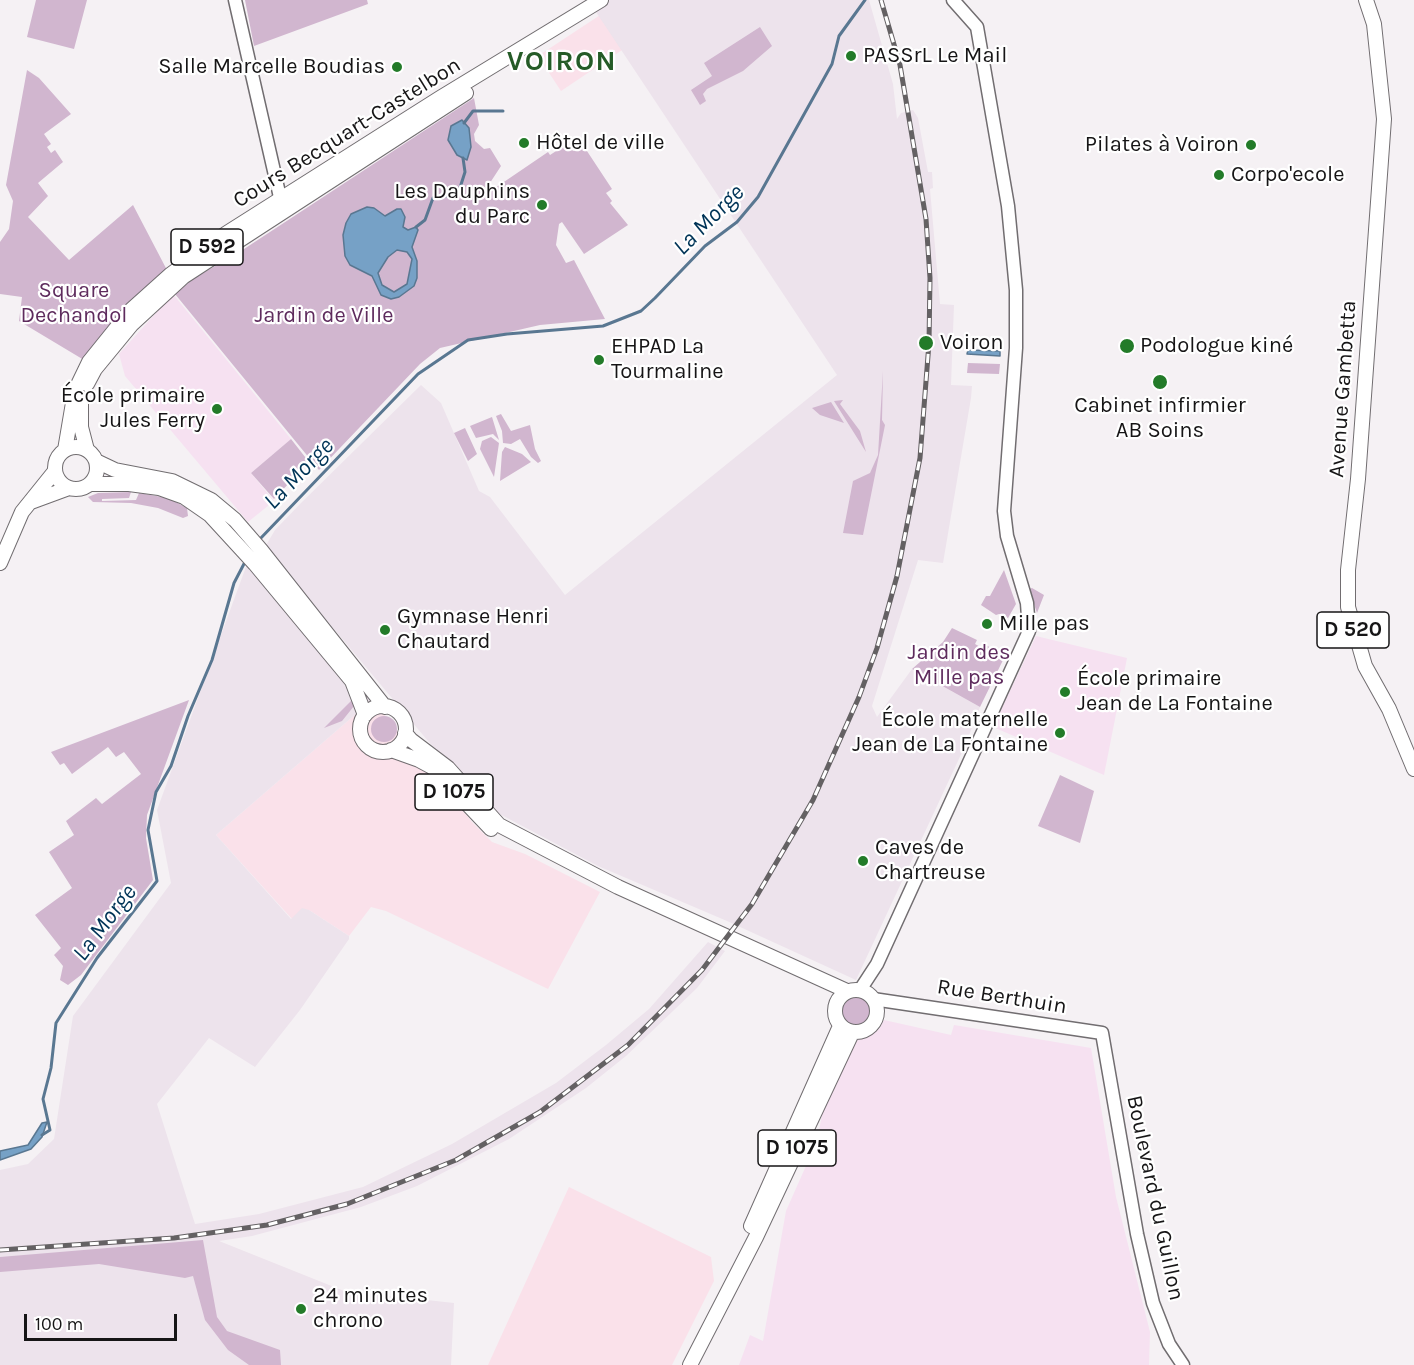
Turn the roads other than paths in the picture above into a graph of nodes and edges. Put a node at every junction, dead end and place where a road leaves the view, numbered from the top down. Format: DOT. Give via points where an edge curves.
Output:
graph roads {
  1 [pos="236,0"];
  2 [pos="601,0"];
  3 [pos="953,0"];
  4 [pos="1366,0"];
  5 [pos="281,205"];
  6 [pos="65,450"];
  7 [pos="87,450"];
  8 [pos="96,461"];
  9 [pos="54,471"];
  10 [pos="90,484"];
  11 [pos="69,488"];
  12 [pos="29,503"];
  13 [pos="0,562"];
  14 [pos="385,707"];
  15 [pos="364,715"];
  16 [pos="405,733"];
  17 [pos="391,750"];
  18 [pos="1414,769"];
  19 [pos="595,876"];
  20 [pos="877,964"];
  21 [pos="816,979"];
  22 [pos="853,991"];
  23 [pos="874,1002"];
  24 [pos="836,1003"];
  25 [pos="846,1029"];
  26 [pos="1102,1033"];
  27 [pos="690,1365"];
  28 [pos="1183,1365"];
  1 -- 5 [label="street"];
  2 -- 5 [label="main road, Cours Becquart-Castelbon / D 592" via="485,73 470,89"];
  3 -- 20 [label="street" via="977,27 1013,249 1016,348 1004,511 1007,536 1027,603 1029,631"];
  4 -- 18 [label="main road, Avenue Gambetta / D 520" via="1374,24 1384,119 1348,607 1365,666 1389,709"];
  5 -- 6 [label="main road, Cours Becquart-Castelbon / D 592" via="226,233 131,310 82,374 75,391"];
  5 -- 7 [label="main road, Cours Becquart-Castelbon / D 592" via="183,277 115,343 95,369 81,398 81,427"];
  6 -- 7 [label="main road"];
  6 -- 9 [label="main road"];
  7 -- 8 [label="main road"];
  8 -- 10 [label="main road" via="95,478"];
  8 -- 14 [label="main road" via="115,470 164,479 211,500 261,549"];
  9 -- 11 [label="main road" via="58,481"];
  9 -- 12 [label="main road"];
  10 -- 11 [label="main road"];
  10 -- 15 [label="main road" via="159,488 210,515 352,681"];
  11 -- 12 [label="main road"];
  12 -- 13 [label="main road" via="15,523"];
  14 -- 15 [label="main road"];
  14 -- 16 [label="main road" via="402,717"];
  15 -- 17 [label="main road" via="360,732 363,742 381,752"];
  16 -- 17 [label="main road"];
  16 -- 19 [label="main road, D 1075" via="448,768 500,825"];
  17 -- 19 [label="main road, D 1075" via="432,767 481,820 511,842 575,872"];
  19 -- 21 [label="main road, D 1075"];
  20 -- 22 [label="street"];
  20 -- 23 [label="street"];
  21 -- 22 [label="main road, D 1075"];
  21 -- 24 [label="main road, D 1075"];
  22 -- 23 [label="main road"];
  22 -- 24 [label="main road"];
  23 -- 25 [label="main road" via="871,1027 865,1031"];
  23 -- 26 [label="street, Rue Berthuin" via="896,1001"];
  24 -- 25 [label="main road" via="834,1011"];
  25 -- 27 [label="main road, D 1075" via="742,1262"];
  26 -- 28 [label="street, Boulevard du Guillon" via="1153,1303 1169,1344"];
}
